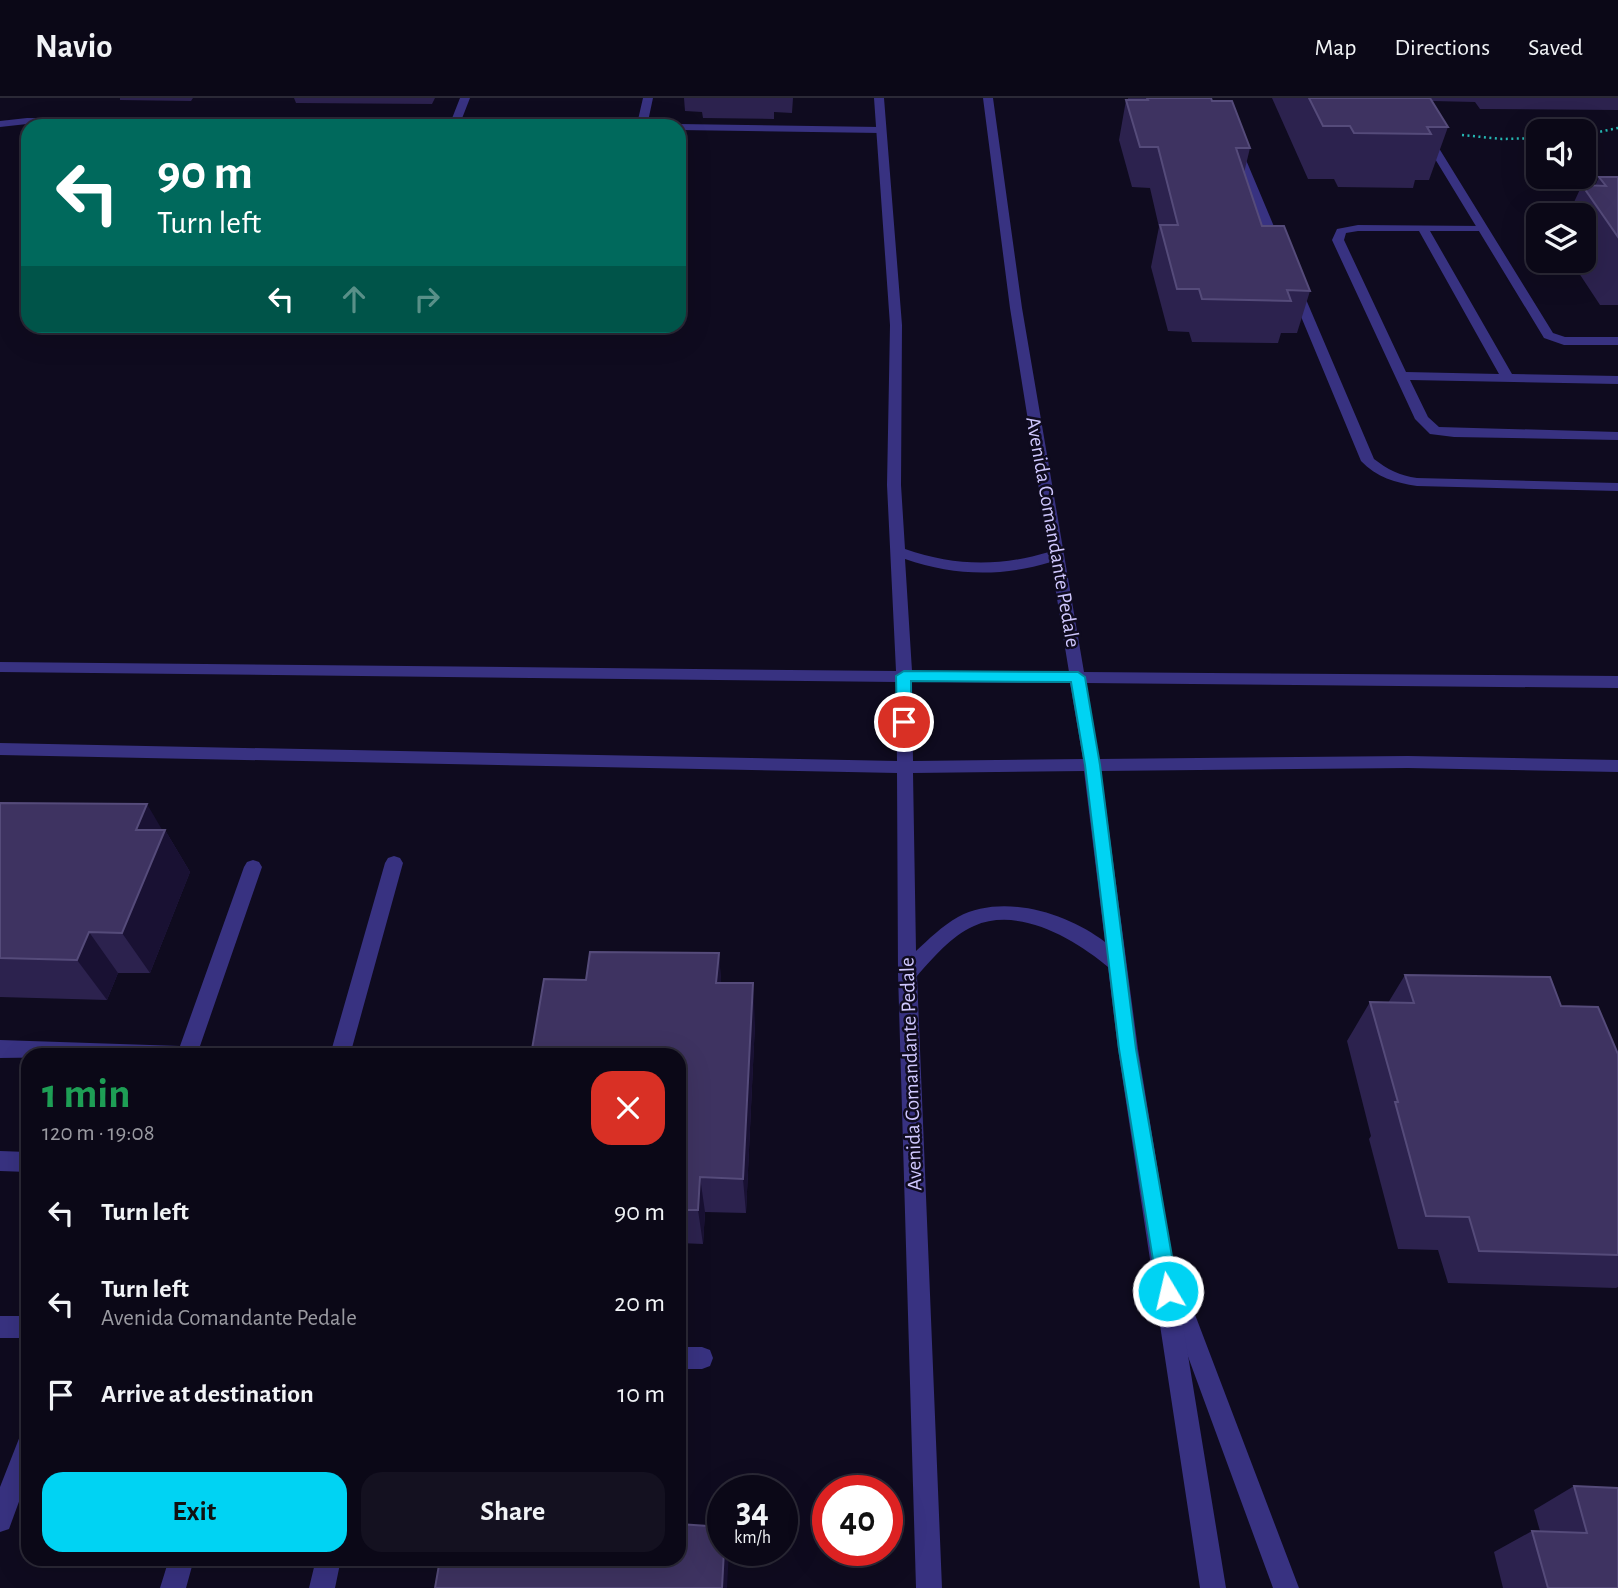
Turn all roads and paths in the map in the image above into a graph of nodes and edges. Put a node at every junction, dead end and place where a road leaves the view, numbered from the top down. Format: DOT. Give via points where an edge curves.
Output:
graph roads {
  1 [pos="465,98"];
  2 [pos="648,98"];
  3 [pos="878,98"];
  4 [pos="988,98"];
  5 [pos="1403,98"];
  6 [pos="1390,99"];
  7 [pos="456,119"];
  8 [pos="644,119"];
  9 [pos="21,122"];
  10 [pos="0,124"];
  11 [pos="686,127"];
  12 [pos="1618,128"];
  13 [pos="880,130"];
  14 [pos="1423,131"];
  15 [pos="1596,133"];
  16 [pos="1231,135"];
  17 [pos="1526,138"];
  18 [pos="1480,228"];
  19 [pos="1423,229"];
  20 [pos="1282,259"];
  21 [pos="1293,283"];
  22 [pos="1618,341"];
  23 [pos="1401,376"];
  24 [pos="1508,378"];
  25 [pos="1618,380"];
  26 [pos="1618,436"];
  27 [pos="1618,487"];
  28 [pos="897,551"];
  29 [pos="1057,555"];
  30 [pos="0,667"];
  31 [pos="904,676"];
  32 [pos="1078,677"];
  33 [pos="1618,682"];
  34 [pos="0,749"];
  35 [pos="1092,765"];
  36 [pos="1618,766"];
  37 [pos="905,767"];
  38 [pos="394,863"];
  39 [pos="253,867"];
  40 [pos="1117,963"];
  41 [pos="907,973"];
  42 [pos="189,1048"];
  43 [pos="342,1048"];
  44 [pos="0,1049"];
  45 [pos="21,1050"];
  46 [pos="0,1161"];
  47 [pos="21,1162"];
  48 [pos="1164,1264"];
  49 [pos="0,1327"];
  50 [pos="21,1327"];
  51 [pos="21,1463"];
  52 [pos="0,1520"];
  53 [pos="179,1566"];
  54 [pos="327,1566"];
  55 [pos="173,1588"];
  56 [pos="322,1588"];
  57 [pos="929,1588"];
  58 [pos="1213,1588"];
  59 [pos="1286,1588"];
  1 -- 7 [label="street"];
  2 -- 8 [label="street"];
  3 -- 13 [label="street, Avenida Comandante Pedale"];
  4 -- 29 [label="street, Avenida Comandante Pedale" via="1016,308"];
  5 -- 6 [label="street"];
  5 -- 14 [label="street"];
  9 -- 10 [label="street"];
  11 -- 13 [label="street"];
  12 -- 15 [label="path"];
  13 -- 28 [label="street, Avenida Comandante Pedale" via="896,325"];
  14 -- 17 [label="path"];
  14 -- 18 [label="street"];
  16 -- 20 [label="street"];
  18 -- 19 [label="street"];
  18 -- 22 [label="street" via="1548,335 1564,341"];
  19 -- 23 [label="street" via="1358,228 1341,231 1338,240"];
  19 -- 24 [label="street"];
  21 -- 27 [label="street" via="1368,461 1378,469 1417,482"];
  23 -- 24 [label="street"];
  23 -- 26 [label="street" via="1422,419 1435,431"];
  24 -- 25 [label="street"];
  28 -- 29 [label="street" via="953,568 981,570 1004,570"];
  28 -- 31 [label="street, Avenida Comandante Pedale"];
  29 -- 32 [label="street, Avenida Comandante Pedale"];
  30 -- 31 [label="street"];
  31 -- 32 [label="street"];
  31 -- 37 [label="street, Avenida Comandante Pedale"];
  32 -- 33 [label="street"];
  32 -- 35 [label="street, Avenida Comandante Pedale"];
  34 -- 37 [label="street"];
  35 -- 36 [label="street" via="1408,762"];
  35 -- 37 [label="street"];
  35 -- 40 [label="street, Avenida Comandante Pedale"];
  37 -- 41 [label="street, Avenida Comandante Pedale"];
  38 -- 43 [label="street"];
  39 -- 42 [label="street"];
  40 -- 41 [label="street" via="1082,936 1053,924 995,915 972,918"];
  40 -- 48 [label="street, Avenida Comandante Pedale"];
  41 -- 57 [label="street, Avenida Comandante Pedale"];
  44 -- 45 [label="street"];
  46 -- 47 [label="street"];
  48 -- 58 [label="street, Avenida Comandante Pedale"];
  48 -- 59 [label="street"];
  49 -- 50 [label="street"];
  51 -- 52 [label="street"];
  53 -- 55 [label="street"];
  54 -- 56 [label="street"];
}
